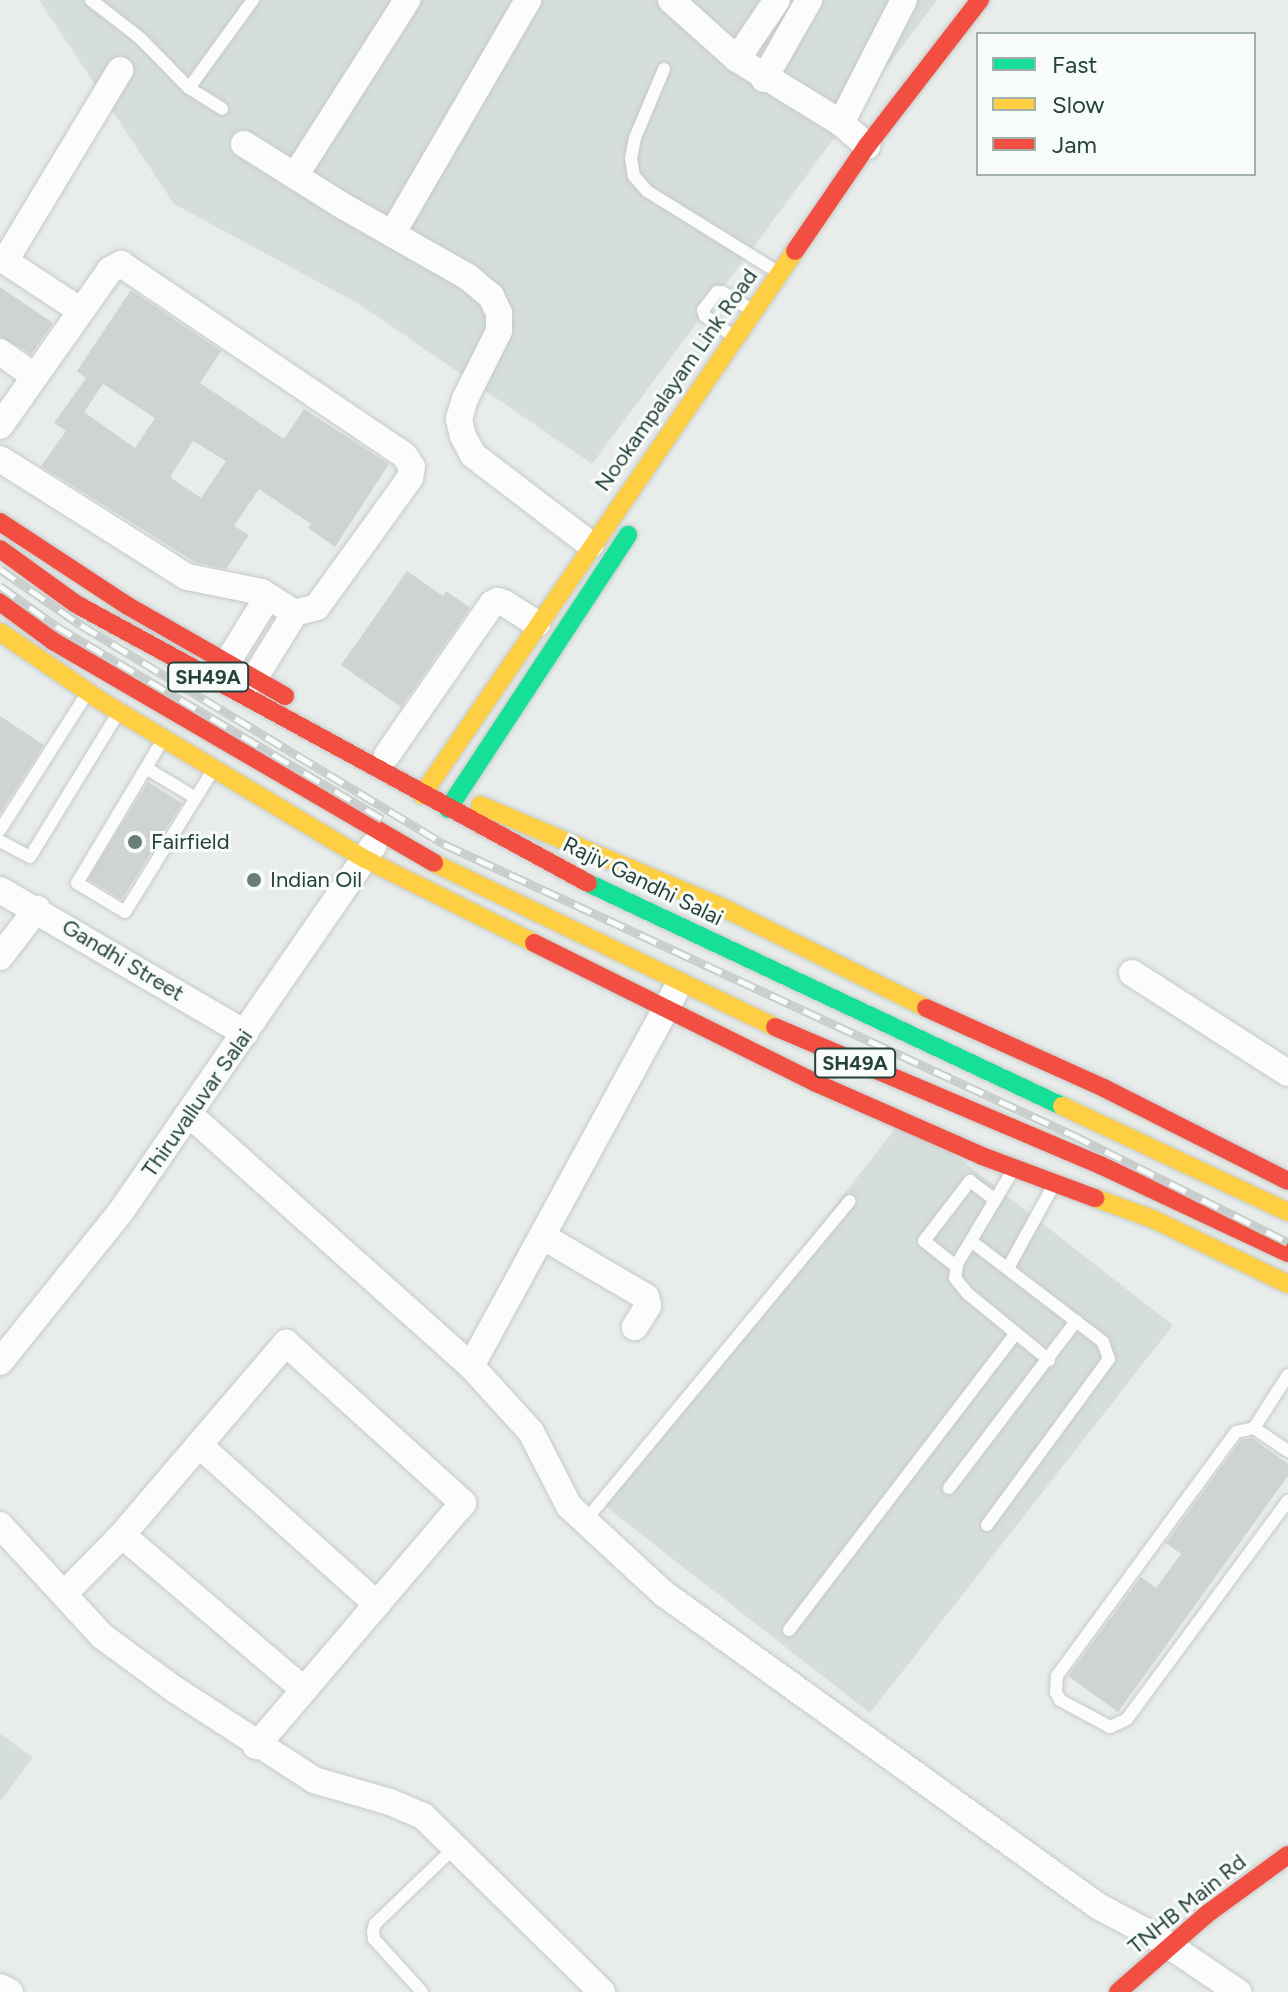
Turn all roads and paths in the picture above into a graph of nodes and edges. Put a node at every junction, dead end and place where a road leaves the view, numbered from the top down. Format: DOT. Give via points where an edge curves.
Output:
graph roads {
  1 [pos="91,0"];
  2 [pos="253,0"];
  3 [pos="407,0"];
  4 [pos="528,0"];
  5 [pos="671,0"];
  6 [pos="777,0"];
  7 [pos="809,0"];
  8 [pos="904,0"];
  9 [pos="980,0"];
  10 [pos="737,59"];
  11 [pos="664,69"];
  12 [pos="120,70"];
  13 [pos="764,79"];
  14 [pos="189,88"];
  15 [pos="222,109"];
  16 [pos="841,123"];
  17 [pos="244,144"];
  18 [pos="867,146"];
  19 [pos="295,176"];
  20 [pos="392,234"];
  21 [pos="3,260"];
  22 [pos="779,273"];
  23 [pos="753,310"];
  24 [pos="81,311"];
  25 [pos="735,337"];
  26 [pos="0,352"];
  27 [pos="34,376"];
  28 [pos="0,426"];
  29 [pos="0,459"];
  30 [pos="643,513"];
  31 [pos="0,522"];
  32 [pos="591,545"];
  33 [pos="0,549"];
  34 [pos="267,598"];
  35 [pos="0,602"];
  36 [pos="295,613"];
  37 [pos="537,624"];
  38 [pos="0,632"];
  39 [pos="227,663"];
  40 [pos="254,679"];
  41 [pos="88,693"];
  42 [pos="119,712"];
  43 [pos="164,738"];
  44 [pos="387,755"];
  45 [pos="146,768"];
  46 [pos="215,768"];
  47 [pos="426,787"];
  48 [pos="196,798"];
  49 [pos="451,801"];
  50 [pos="0,830"];
  51 [pos="380,834"];
  52 [pos="0,841"];
  53 [pos="365,859"];
  54 [pos="0,890"];
  55 [pos="37,909"];
  56 [pos="0,957"];
  57 [pos="1132,973"];
  58 [pos="680,979"];
  59 [pos="667,1007"];
  60 [pos="245,1033"];
  61 [pos="1288,1073"];
  62 [pos="189,1114"];
  63 [pos="1024,1152"];
  64 [pos="1208,1175"];
  65 [pos="1288,1181"];
  66 [pos="1055,1183"];
  67 [pos="995,1200"];
  68 [pos="850,1201"];
  69 [pos="1194,1209"];
  70 [pos="1288,1212"];
  71 [pos="542,1236"];
  72 [pos="971,1241"];
  73 [pos="1288,1253"];
  74 [pos="957,1267"];
  75 [pos="1008,1268"];
  76 [pos="1288,1284"];
  77 [pos="1076,1321"];
  78 [pos="635,1327"];
  79 [pos="1015,1334"];
  80 [pos="1049,1360"];
  81 [pos="0,1362"];
  82 [pos="471,1366"];
  83 [pos="1288,1375"];
  84 [pos="1254,1428"];
  85 [pos="199,1445"];
  86 [pos="1288,1451"];
  87 [pos="949,1488"];
  88 [pos="1288,1501"];
  89 [pos="585,1521"];
  90 [pos="0,1525"];
  91 [pos="987,1525"];
  92 [pos="122,1535"];
  93 [pos="64,1594"];
  94 [pos="377,1604"];
  95 [pos="789,1630"];
  96 [pos="304,1690"];
  97 [pos="256,1746"];
  98 [pos="455,1847"];
  99 [pos="1288,1855"];
  100 [pos="1208,1944"];
  101 [pos="1177,1953"];
  102 [pos="1165,1977"];
  103 [pos="0,1987"];
  104 [pos="10,1992"];
  105 [pos="422,1992"];
  106 [pos="602,1992"];
  107 [pos="1118,1992"];
  108 [pos="1238,1992"];
  1 -- 14 [label="lane" via="140,38"];
  2 -- 14 [label="lane"];
  3 -- 19 [label="street"];
  4 -- 20 [label="street"];
  5 -- 10 [label="street"];
  6 -- 10 [label="street"];
  7 -- 13 [label="street"];
  8 -- 16 [label="street"];
  9 -- 18 [label="street, Nookampalayam Link Road"];
  10 -- 13 [label="street"];
  11 -- 22 [label="lane" via="635,138 634,176 647,191"];
  12 -- 21 [label="street"];
  13 -- 16 [label="street"];
  14 -- 15 [label="lane"];
  16 -- 18 [label="street"];
  17 -- 19 [label="street"];
  18 -- 22 [label="street, Nookampalayam Link Road"];
  19 -- 20 [label="street"];
  20 -- 32 [label="street" via="468,277 491,296 499,313 499,331 459,419 473,455"];
  21 -- 24 [label="street"];
  22 -- 23 [label="street, Nookampalayam Link Road"];
  23 -- 25 [label="street, Nookampalayam Link Road"];
  23 -- 25 [label="lane" via="717,292 703,310"];
  24 -- 27 [label="street"];
  24 -- 36 [label="street" via="110,270 121,264 133,269 404,455 412,467 410,478 317,607"];
  25 -- 32 [label="street, Nookampalayam Link Road"];
  26 -- 27 [label="street"];
  27 -- 28 [label="street"];
  29 -- 34 [label="street" via="187,577 262,592"];
  30 -- 49 [label="street"];
  31 -- 39 [label="street"];
  32 -- 37 [label="street, Nookampalayam Link Road"];
  33 -- 47 [label="street, Rajiv Gandhi Salai / SH49A" via="76,604"];
  34 -- 36 [label="street"];
  34 -- 39 [label="street"];
  35 -- 51 [label="street, SH49A" via="53,641"];
  36 -- 40 [label="street"];
  37 -- 44 [label="street" via="504,603 492,604"];
  37 -- 47 [label="street, Nookampalayam Link Road"];
  38 -- 41 [label="street"];
  39 -- 40 [label="street"];
  40 -- 44 [label="street"];
  41 -- 42 [label="street"];
  41 -- 50 [label="lane"];
  42 -- 43 [label="street"];
  42 -- 52 [label="lane" via="30,857"];
  43 -- 45 [label="lane"];
  43 -- 46 [label="street"];
  44 -- 47 [label="street"];
  45 -- 48 [label="lane"];
  45 -- 48 [label="lane" via="77,883 125,912"];
  46 -- 48 [label="lane"];
  46 -- 53 [label="street"];
  47 -- 49 [label="street, Rajiv Gandhi Salai / SH49A"];
  49 -- 64 [label="street, Rajiv Gandhi Salai / SH49A" via="578,878"];
  49 -- 65 [label="street" via="726,909"];
  51 -- 53 [label="street, Thiruvalluvar Salai"];
  51 -- 58 [label="street, SH49A"];
  53 -- 59 [label="street"];
  53 -- 60 [label="street, Thiruvalluvar Salai"];
  54 -- 55 [label="street, Gandhi Street"];
  55 -- 56 [label="street"];
  55 -- 60 [label="street, Gandhi Street"];
  57 -- 61 [label="street"];
  58 -- 59 [label="street"];
  58 -- 63 [label="street, SH49A"];
  59 -- 63 [label="street" via="816,1083"];
  59 -- 71 [label="street"];
  60 -- 62 [label="street, Thiruvalluvar Salai"];
  62 -- 81 [label="street, Thiruvalluvar Salai" via="120,1213"];
  62 -- 82 [label="street"];
  63 -- 66 [label="street"];
  63 -- 67 [label="lane"];
  63 -- 69 [label="street, SH49A"];
  64 -- 69 [label="street"];
  64 -- 70 [label="street, Rajiv Gandhi Salai / SH49A"];
  66 -- 75 [label="lane"];
  66 -- 76 [label="street" via="1153,1219"];
  67 -- 72 [label="lane"];
  67 -- 74 [label="lane" via="970,1181 924,1241"];
  68 -- 89 [label="lane"];
  69 -- 73 [label="street, SH49A"];
  71 -- 78 [label="street" via="646,1297 648,1306"];
  71 -- 82 [label="street"];
  72 -- 74 [label="lane"];
  72 -- 75 [label="lane"];
  74 -- 79 [label="lane" via="959,1284"];
  75 -- 77 [label="lane"];
  77 -- 80 [label="lane"];
  77 -- 91 [label="lane" via="1108,1350 1104,1370"];
  79 -- 80 [label="lane"];
  79 -- 95 [label="lane"];
  80 -- 87 [label="lane"];
  82 -- 89 [label="street" via="531,1432 561,1496"];
  83 -- 84 [label="lane"];
  84 -- 86 [label="lane"];
  84 -- 88 [label="lane" via="1236,1432 1057,1676 1060,1700 1110,1727 1127,1719"];
  85 -- 92 [label="street"];
  85 -- 94 [label="street"];
  85 -- 94 [label="street" via="286,1343 463,1503"];
  89 -- 101 [label="street" via="663,1593 759,1665 1098,1906"];
  90 -- 93 [label="street"];
  92 -- 93 [label="street"];
  92 -- 96 [label="street"];
  93 -- 97 [label="street" via="102,1636"];
  94 -- 96 [label="street"];
  96 -- 97 [label="street"];
  97 -- 98 [label="street" via="314,1780 423,1816"];
  98 -- 105 [label="lane" via="373,1931 374,1939"];
  98 -- 106 [label="street"];
  99 -- 101 [label="street, TNHB Main Rd"];
  100 -- 101 [label="street, TNHB Main Rd"];
  101 -- 102 [label="street, TNHB Main Rd"];
  101 -- 107 [label="street, TNHB Main Rd"];
  101 -- 108 [label="street"];
  103 -- 104 [label="street"];
}
